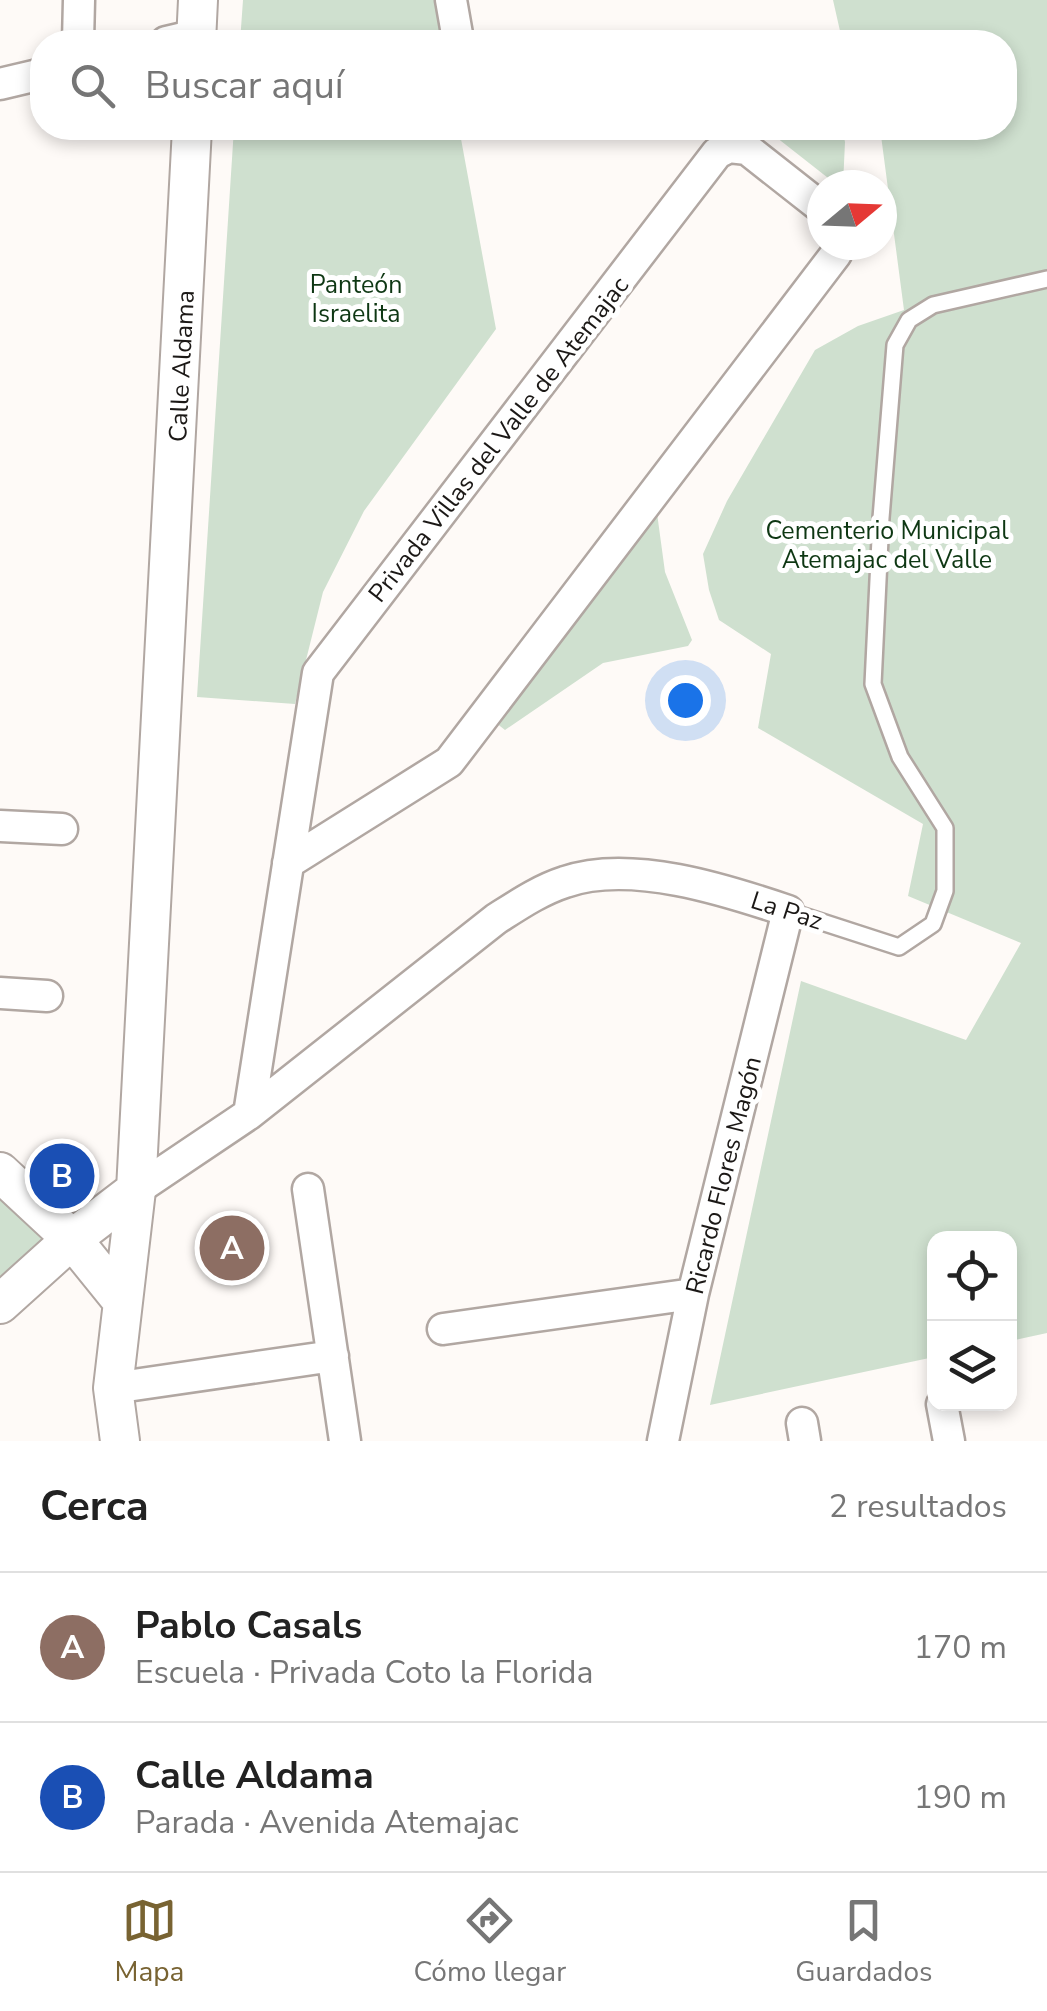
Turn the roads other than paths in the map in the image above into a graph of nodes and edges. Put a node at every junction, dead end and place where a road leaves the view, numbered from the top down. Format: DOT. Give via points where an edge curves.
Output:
graph roads {
  1 [pos="79,0"];
  2 [pos="451,0"];
  3 [pos="78,30"];
  4 [pos="456,30"];
  5 [pos="30,77"];
  6 [pos="0,84"];
  7 [pos="191,140"];
  8 [pos="807,196"];
  9 [pos="832,260"];
  10 [pos="1047,279"];
  11 [pos="0,826"];
  12 [pos="62,829"];
  13 [pos="288,862"];
  14 [pos="788,911"];
  15 [pos="0,993"];
  16 [pos="47,996"];
  17 [pos="249,1114"];
  18 [pos="0,1172"];
  19 [pos="308,1189"];
  20 [pos="136,1190"];
  21 [pos="72,1239"];
  22 [pos="693,1294"];
  23 [pos="123,1302"];
  24 [pos="0,1304"];
  25 [pos="442,1328"];
  26 [pos="333,1356"];
  27 [pos="113,1388"];
  28 [pos="943,1411"];
  29 [pos="120,1441"];
  30 [pos="346,1441"];
  31 [pos="663,1441"];
  32 [pos="949,1441"];
  1 -- 3 [label="street"];
  2 -- 4 [label="street"];
  5 -- 6 [label="street"];
  7 -- 20 [label="street, Calle Aldama"];
  8 -- 13 [label="street, Privada Villas del Valle de Atemajac" via="747,148 717,153 318,672"];
  9 -- 13 [label="street" via="450,762"];
  10 -- 14 [label="lane, La Paz" via="933,304 910,320 894,345 872,684 900,757 945,828 945,892 934,924 899,946"];
  11 -- 12 [label="street"];
  13 -- 17 [label="street, Privada Villas del Valle de Atemajac"];
  14 -- 17 [label="street, La Paz" via="668,878 603,874 566,881 496,919"];
  14 -- 22 [label="street, Ricardo Flores Magón"];
  15 -- 16 [label="street"];
  17 -- 20 [label="street, La Paz"];
  18 -- 21 [label="street"];
  19 -- 26 [label="street"];
  20 -- 21 [label="street, La Paz"];
  20 -- 23 [label="street, Calle Aldama"];
  21 -- 23 [label="street"];
  21 -- 24 [label="street, La Paz"];
  22 -- 25 [label="street"];
  22 -- 31 [label="street, Ricardo Flores Magón"];
  23 -- 27 [label="street, Calle Aldama"];
  26 -- 27 [label="street"];
  26 -- 30 [label="street"];
  27 -- 29 [label="street, Calle Aldama"];
  28 -- 32 [label="street"];
}
